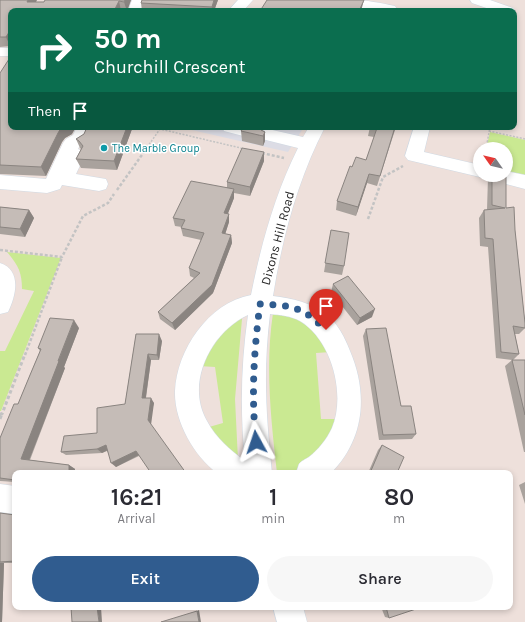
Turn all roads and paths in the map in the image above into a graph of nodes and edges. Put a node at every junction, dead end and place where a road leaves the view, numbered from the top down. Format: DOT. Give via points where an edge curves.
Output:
graph roads {
  1 [pos="246,0"];
  2 [pos="477,0"];
  3 [pos="356,3"];
  4 [pos="391,7"];
  5 [pos="238,8"];
  6 [pos="500,8"];
  7 [pos="159,130"];
  8 [pos="164,130"];
  9 [pos="243,130"];
  10 [pos="421,130"];
  11 [pos="247,131"];
  12 [pos="489,131"];
  13 [pos="82,133"];
  14 [pos="268,135"];
  15 [pos="312,135"];
  16 [pos="525,139"];
  17 [pos="487,142"];
  18 [pos="251,150"];
  19 [pos="258,152"];
  20 [pos="414,156"];
  21 [pos="289,159"];
  22 [pos="473,169"];
  23 [pos="513,179"];
  24 [pos="0,182"];
  25 [pos="525,182"];
  26 [pos="99,184"];
  27 [pos="368,219"];
  28 [pos="0,250"];
  29 [pos="62,257"];
  30 [pos="0,271"];
  31 [pos="260,304"];
  32 [pos="0,305"];
  33 [pos="1,414"];
  34 [pos="0,419"];
  35 [pos="234,470"];
  36 [pos="259,470"];
  37 [pos="314,470"];
  38 [pos="0,498"];
  39 [pos="12,500"];
  40 [pos="289,610"];
  41 [pos="292,622"];
  1 -- 5 [label="street"];
  2 -- 6 [label="street"];
  3 -- 4 [label="street"];
  7 -- 29 [label="path" via="108,203 83,216"];
  8 -- 18 [label="path"];
  9 -- 11 [label="street"];
  10 -- 20 [label="street"];
  12 -- 16 [label="path"];
  12 -- 17 [label="path"];
  13 -- 24 [label="street" via="72,143 53,184 47,186"];
  13 -- 26 [label="street" via="82,141 66,176 68,180"];
  14 -- 15 [label="street"];
  15 -- 31 [label="street, Dixons Hill Road" via="279,220"];
  19 -- 21 [label="path"];
  20 -- 22 [label="street"];
  20 -- 27 [label="path" via="383,177"];
  23 -- 25 [label="street"];
  28 -- 29 [label="path"];
  29 -- 33 [label="path"];
  30 -- 32 [label="street" via="6,284"];
  31 -- 35 [label="street" via="240,308 224,318 212,330 201,343 190,364 186,388 194,424 202,437"];
  31 -- 36 [label="street, Dixons Hill Road" via="253,384"];
  31 -- 37 [label="street" via="291,306 304,312 326,330 341,352 347,374 349,398 345,430 334,451"];
  33 -- 34 [label="path"];
  38 -- 39 [label="street"];
  40 -- 41 [label="street"];
}
